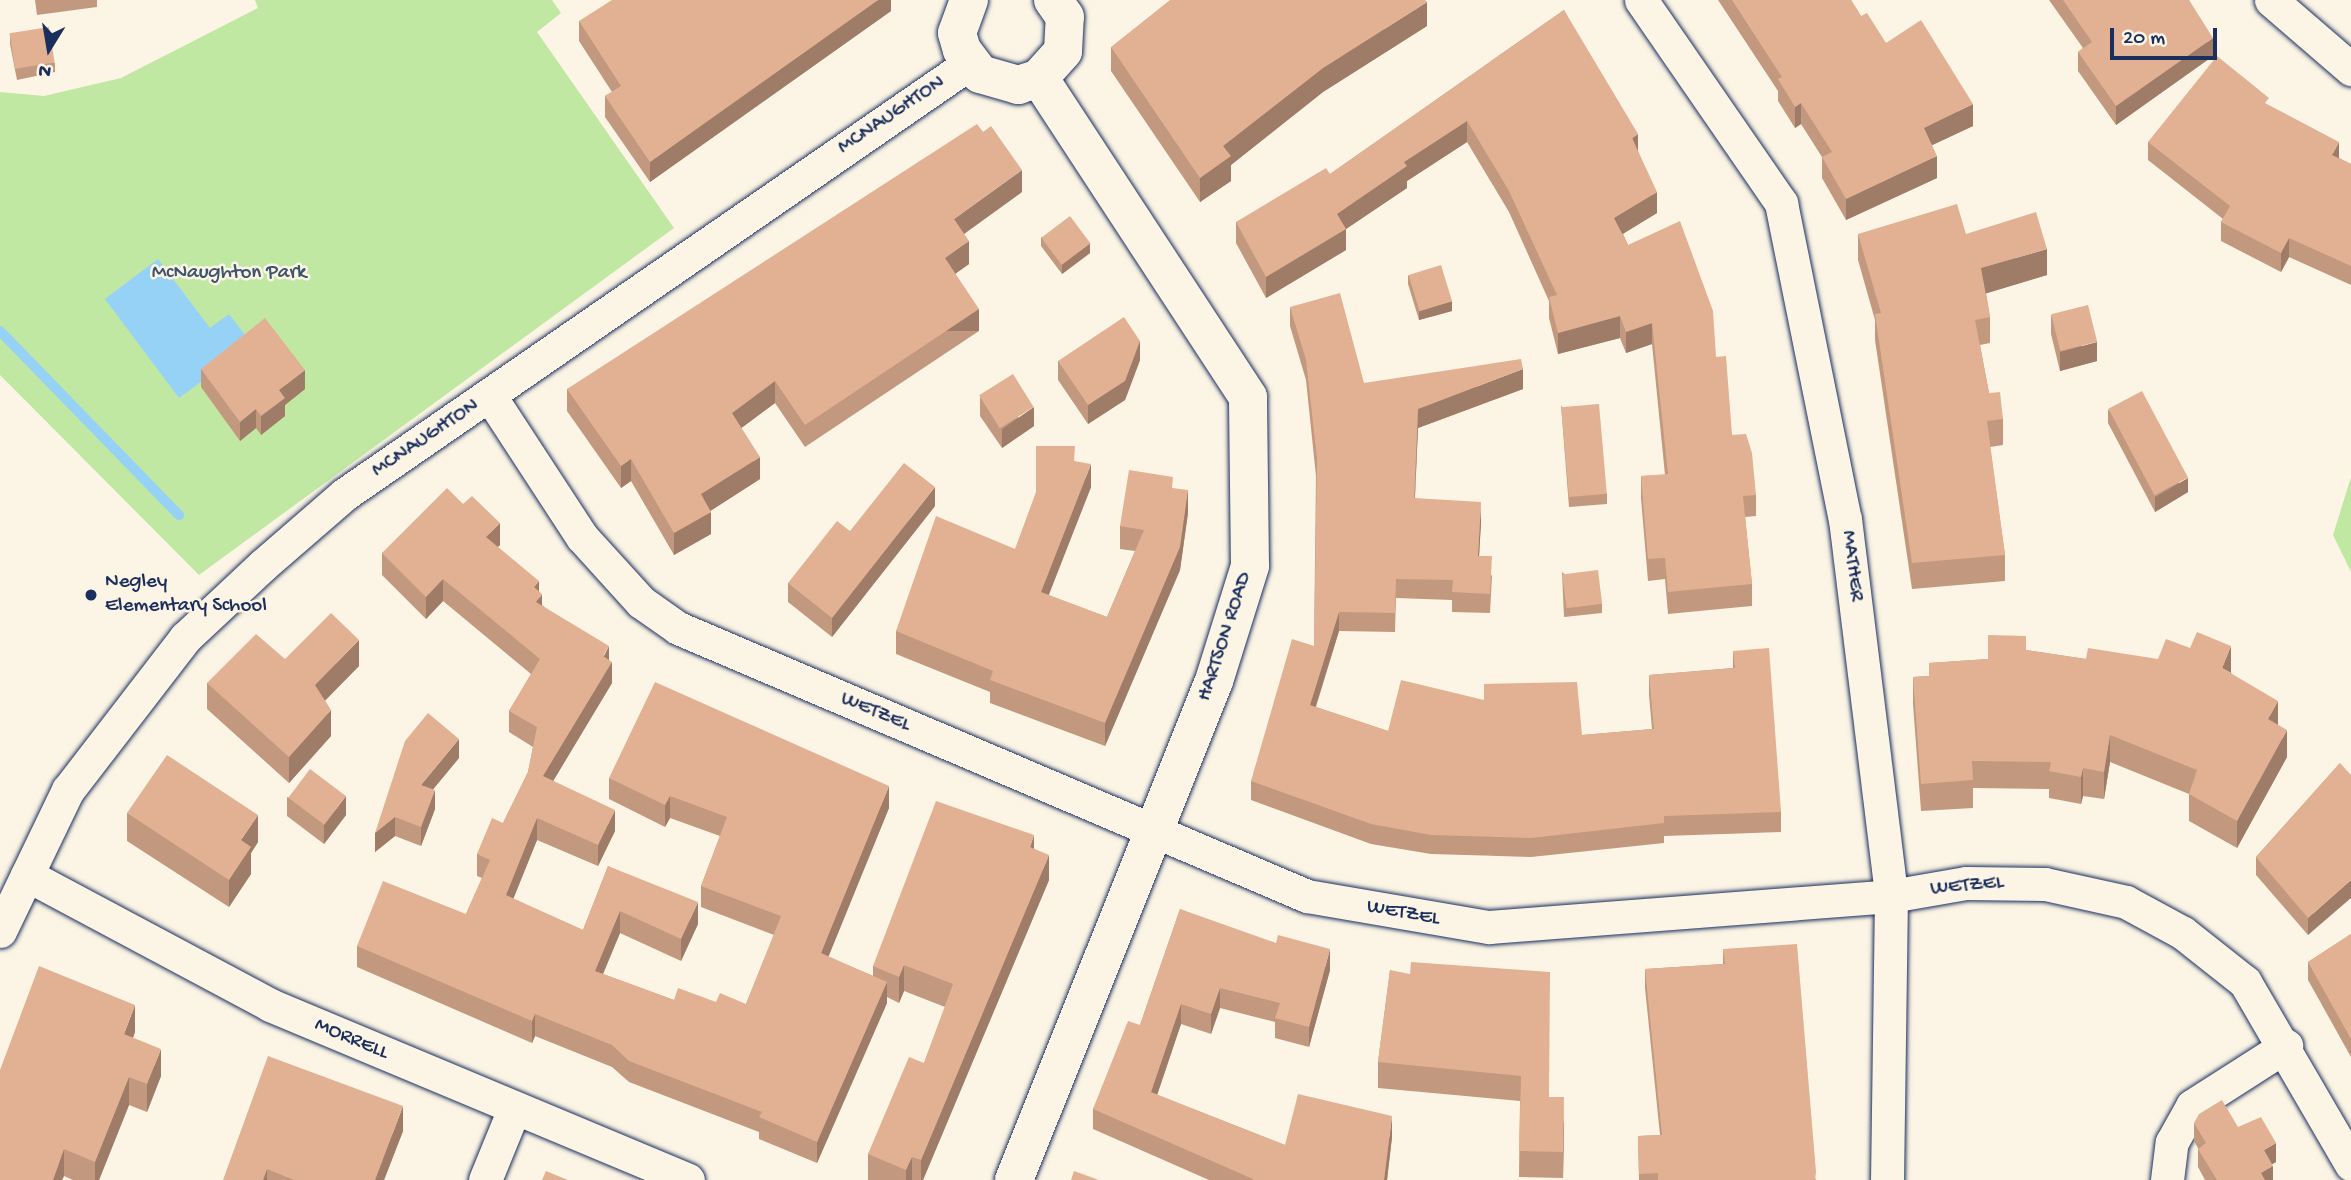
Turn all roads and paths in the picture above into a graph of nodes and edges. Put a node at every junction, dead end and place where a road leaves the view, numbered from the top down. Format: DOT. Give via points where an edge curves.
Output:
graph roads {
  1 [pos="970,0"];
  2 [pos="1641,0"];
  3 [pos="2271,0"];
  4 [pos="1058,1"];
  5 [pos="970,63"];
  6 [pos="2351,69"];
  7 [pos="1039,78"];
  8 [pos="490,396"];
  9 [pos="1152,831"];
  10 [pos="27,875"];
  11 [pos="1891,896"];
  12 [pos="0,931"];
  13 [pos="2286,1046"];
  14 [pos="514,1108"];
  15 [pos="2351,1164"];
  16 [pos="485,1180"];
  17 [pos="688,1180"];
  18 [pos="1014,1180"];
  19 [pos="1887,1180"];
  20 [pos="2167,1180"];
  1 -- 5 [label="street" via="957,33"];
  2 -- 11 [label="street, MATHER" via="1781,202 1845,519"];
  3 -- 6 [label="street"];
  4 -- 7 [label="street" via="1068,33 1055,66"];
  5 -- 7 [label="street" via="998,82 1018,85"];
  5 -- 8 [label="street, MCNAUGHTON"];
  7 -- 9 [label="street, HARTSON ROAD" via="1248,397 1250,566 1214,681"];
  8 -- 9 [label="street, WETZEL" via="582,537 641,602 678,628"];
  8 -- 10 [label="street, MCNAUGHTON" via="345,494 185,638 68,790"];
  9 -- 11 [label="street, WETZEL" via="1307,896 1489,928"];
  9 -- 18 [label="street, HARTSON ROAD"];
  10 -- 12 [label="street, MCNAUGHTON"];
  10 -- 14 [label="street, MORRELL" via="270,1005"];
  11 -- 13 [label="street, WETZEL" via="1966,883 2045,884 2126,902 2183,933 2245,982"];
  11 -- 19 [label="street, MATHER"];
  13 -- 15 [label="street, WETZEL"];
  13 -- 20 [label="street" via="2192,1106 2172,1142"];
  14 -- 16 [label="street"];
  14 -- 17 [label="street, MORRELL"];
}
